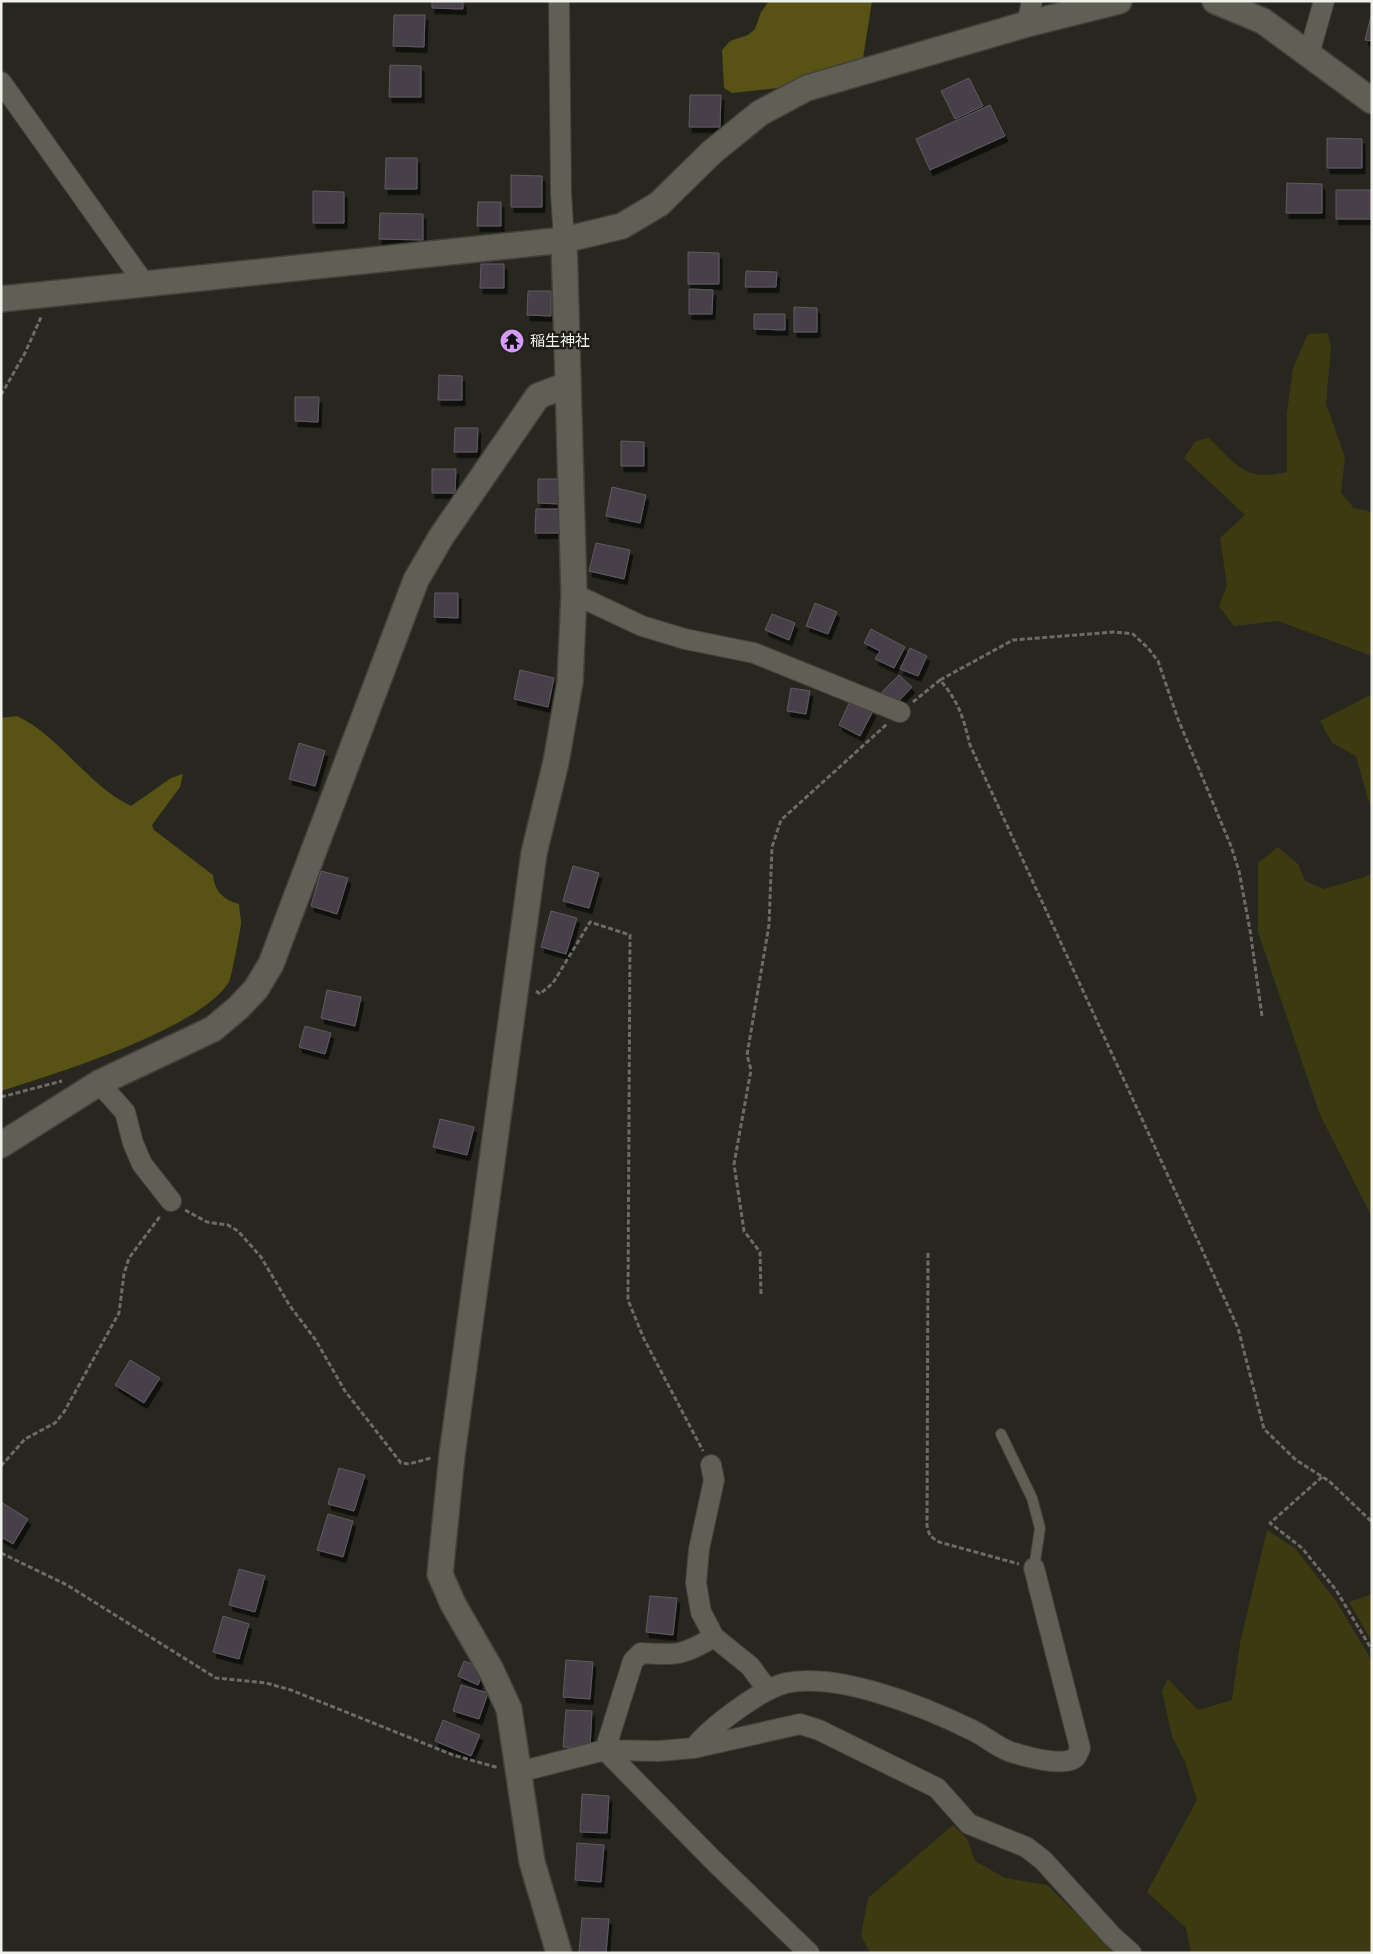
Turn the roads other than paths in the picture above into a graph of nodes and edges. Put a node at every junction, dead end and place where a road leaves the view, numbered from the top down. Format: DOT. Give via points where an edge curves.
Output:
graph roads {
  1 [pos="559,1"];
  2 [pos="1119,1"];
  3 [pos="1215,1"];
  4 [pos="1324,1"];
  5 [pos="1029,13"];
  6 [pos="1309,54"];
  7 [pos="1,82"];
  8 [pos="1372,101"];
  9 [pos="564,240"];
  10 [pos="144,283"];
  11 [pos="1,299"];
  12 [pos="567,385"];
  13 [pos="574,594"];
  14 [pos="900,712"];
  15 [pos="99,1083"];
  16 [pos="1,1145"];
  17 [pos="170,1201"];
  18 [pos="1001,1434"];
  19 [pos="711,1464"];
  20 [pos="1034,1568"];
  21 [pos="714,1637"];
  22 [pos="767,1690"];
  23 [pos="694,1748"];
  24 [pos="605,1750"];
  25 [pos="519,1772"];
  26 [pos="559,1953"];
  27 [pos="809,1953"];
  28 [pos="1131,1953"];
  1 -- 9 [label="street"];
  2 -- 5 [label="street"];
  3 -- 6 [label="street" via="1262,21"];
  4 -- 6 [label="street"];
  5 -- 9 [label="street" via="807,88 760,113 712,152 659,204 622,226"];
  6 -- 8 [label="street"];
  7 -- 10 [label="street"];
  9 -- 10 [label="street"];
  9 -- 12 [label="street"];
  10 -- 11 [label="street"];
  12 -- 13 [label="street"];
  12 -- 15 [label="street" via="538,396 441,536 416,580 271,964 256,989 213,1029"];
  13 -- 14 [label="street" via="642,626 685,639 754,653"];
  13 -- 25 [label="street" via="570,682 556,762 534,853 452,1455 440,1574 509,1709"];
  15 -- 16 [label="street"];
  15 -- 17 [label="street" via="125,1112 132,1143 142,1164"];
  18 -- 20 [label="lane" via="1034,1505 1040,1528"];
  19 -- 21 [label="street" via="714,1480 699,1549 696,1583 701,1612"];
  20 -- 22 [label="street" via="1080,1748 1072,1760 1052,1760 1010,1752 942,1715 862,1689 811,1681 787,1683"];
  21 -- 22 [label="street" via="750,1666"];
  21 -- 24 [label="street" via="690,1651 672,1655 641,1653 632,1661"];
  22 -- 23 [label="street" via="704,1734"];
  23 -- 24 [label="street"];
  23 -- 28 [label="street" via="800,1724 819,1730 937,1788 969,1824 1026,1847 1043,1860"];
  24 -- 25 [label="street"];
  24 -- 27 [label="street"];
  25 -- 26 [label="street" via="532,1862"];
}
